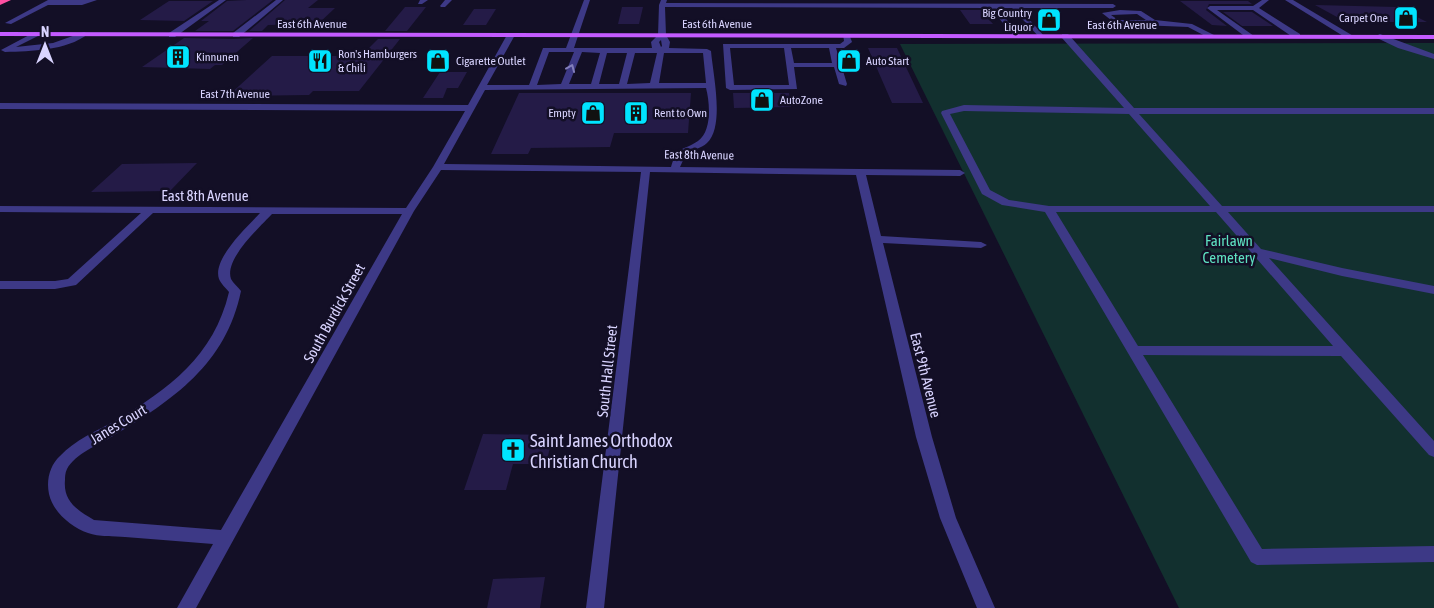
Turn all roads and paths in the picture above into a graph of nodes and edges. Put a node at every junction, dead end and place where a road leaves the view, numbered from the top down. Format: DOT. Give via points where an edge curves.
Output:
graph roads {
  1 [pos="7,0"];
  2 [pos="94,0"];
  3 [pos="223,0"];
  4 [pos="280,0"];
  5 [pos="449,0"];
  6 [pos="587,0"];
  7 [pos="1106,0"];
  8 [pos="1266,0"];
  9 [pos="1288,0"];
  10 [pos="50,2"];
  11 [pos="70,2"];
  12 [pos="663,3"];
  13 [pos="0,4"];
  14 [pos="442,6"];
  15 [pos="992,6"];
  16 [pos="1014,6"];
  17 [pos="1113,6"];
  18 [pos="1254,8"];
  19 [pos="1120,12"];
  20 [pos="1152,22"];
  21 [pos="9,23"];
  22 [pos="1132,23"];
  23 [pos="1166,25"];
  24 [pos="0,34"];
  25 [pos="36,34"];
  26 [pos="84,34"];
  27 [pos="172,35"];
  28 [pos="236,35"];
  29 [pos="511,35"];
  30 [pos="575,35"];
  31 [pos="662,35"];
  32 [pos="799,36"];
  33 [pos="846,36"];
  34 [pos="1016,36"];
  35 [pos="1040,36"];
  36 [pos="1065,36"];
  37 [pos="1148,36"];
  38 [pos="1182,36"];
  39 [pos="1212,36"];
  40 [pos="1250,36"];
  41 [pos="1297,36"];
  42 [pos="1350,36"];
  43 [pos="1380,36"];
  44 [pos="1434,36"];
  45 [pos="726,46"];
  46 [pos="786,46"];
  47 [pos="801,46"];
  48 [pos="832,46"];
  49 [pos="569,50"];
  50 [pos="580,50"];
  51 [pos="604,50"];
  52 [pos="632,50"];
  53 [pos="707,50"];
  54 [pos="2,51"];
  55 [pos="661,51"];
  56 [pos="1434,57"];
  57 [pos="790,65"];
  58 [pos="837,65"];
  59 [pos="843,84"];
  60 [pos="710,85"];
  61 [pos="622,86"];
  62 [pos="654,86"];
  63 [pos="532,87"];
  64 [pos="564,87"];
  65 [pos="594,87"];
  66 [pos="481,88"];
  67 [pos="0,106"];
  68 [pos="470,108"];
  69 [pos="1132,111"];
  70 [pos="1434,111"];
  71 [pos="438,167"];
  72 [pos="646,168"];
  73 [pos="675,168"];
  74 [pos="860,171"];
  75 [pos="960,173"];
  76 [pos="1049,209"];
  77 [pos="1218,209"];
  78 [pos="1434,209"];
  79 [pos="0,210"];
  80 [pos="150,210"];
  81 [pos="269,210"];
  82 [pos="409,212"];
  83 [pos="876,239"];
  84 [pos="982,245"];
  85 [pos="1256,251"];
  86 [pos="0,285"];
  87 [pos="1434,290"];
  88 [pos="1134,350"];
  89 [pos="1345,351"];
  90 [pos="1434,451"];
  91 [pos="226,538"];
  92 [pos="1434,554"];
  93 [pos="186,608"];
  94 [pos="595,608"];
  95 [pos="986,608"];
  1 -- 13 [label="highway"];
  2 -- 11 [label="street"];
  3 -- 27 [label="street"];
  4 -- 28 [label="street"];
  5 -- 14 [label="street"];
  6 -- 30 [label="street"];
  7 -- 17 [label="street"];
  8 -- 18 [label="street"];
  9 -- 42 [label="street"];
  10 -- 11 [label="street"];
  10 -- 21 [label="street"];
  12 -- 15 [label="street"];
  12 -- 31 [label="street"];
  15 -- 16 [label="street"];
  15 -- 34 [label="street"];
  16 -- 17 [label="street"];
  16 -- 35 [label="street"];
  17 -- 19 [label="street"];
  18 -- 40 [label="street" via="1210,8"];
  18 -- 41 [label="street"];
  19 -- 20 [label="street" via="1140,12"];
  19 -- 22 [label="street"];
  19 -- 22 [label="street" via="1105,13 1116,22"];
  20 -- 22 [label="street"];
  20 -- 23 [label="street"];
  22 -- 37 [label="street"];
  23 -- 38 [label="street"];
  23 -- 39 [label="street" via="1190,25"];
  24 -- 25 [label="main road, East 6th Avenue"];
  25 -- 26 [label="main road, East 6th Avenue"];
  25 -- 54 [label="street"];
  26 -- 27 [label="main road, East 6th Avenue"];
  26 -- 54 [label="street" via="48,48"];
  27 -- 28 [label="main road, East 6th Avenue"];
  28 -- 29 [label="main road, East 6th Avenue"];
  29 -- 30 [label="main road, East 6th Avenue"];
  29 -- 66 [label="street, South Burdick Street"];
  30 -- 31 [label="main road, East 6th Avenue"];
  30 -- 49 [label="street"];
  31 -- 32 [label="main road, East 6th Avenue"];
  31 -- 55 [label="street" via="666,47"];
  32 -- 33 [label="main road, East 6th Avenue"];
  32 -- 47 [label="street"];
  33 -- 34 [label="main road, East 6th Avenue"];
  33 -- 48 [label="street" via="848,42"];
  34 -- 35 [label="main road, East 6th Avenue"];
  35 -- 36 [label="main road, East 6th Avenue"];
  36 -- 37 [label="main road, East 6th Avenue"];
  36 -- 69 [label="street"];
  37 -- 38 [label="main road, East 6th Avenue"];
  38 -- 39 [label="main road, East 6th Avenue"];
  39 -- 40 [label="main road, East 6th Avenue"];
  40 -- 41 [label="main road, East 6th Avenue"];
  41 -- 42 [label="main road, East 6th Avenue"];
  42 -- 43 [label="main road, East 6th Avenue"];
  43 -- 44 [label="main road, East 6th Avenue"];
  43 -- 56 [label="street"];
  45 -- 46 [label="street"];
  45 -- 53 [label="street"];
  45 -- 57 [label="street" via="730,88 794,87"];
  46 -- 47 [label="street"];
  46 -- 57 [label="street"];
  47 -- 48 [label="street"];
  48 -- 58 [label="street"];
  49 -- 50 [label="street"];
  49 -- 63 [label="street" via="546,50"];
  50 -- 51 [label="street"];
  64 -- 50 [label="street, one-way"];
  51 -- 52 [label="street"];
  51 -- 65 [label="street"];
  52 -- 55 [label="street"];
  52 -- 61 [label="street"];
  53 -- 55 [label="street"];
  53 -- 60 [label="street"];
  55 -- 62 [label="street"];
  57 -- 58 [label="street"];
  58 -- 59 [label="street"];
  60 -- 62 [label="street"];
  60 -- 73 [label="street" via="712,123 709,132 704,142 682,150"];
  61 -- 62 [label="street"];
  61 -- 65 [label="street"];
  63 -- 64 [label="street"];
  63 -- 66 [label="street"];
  64 -- 65 [label="street"];
  66 -- 68 [label="street, South Burdick Street"];
  67 -- 68 [label="street, East 7th Avenue"];
  68 -- 71 [label="street, South Burdick Street"];
  69 -- 70 [label="street"];
  69 -- 76 [label="street" via="964,108 945,113 986,192 1006,203"];
  69 -- 77 [label="street"];
  71 -- 72 [label="street, East 8th Avenue"];
  71 -- 82 [label="street, South Burdick Street"];
  72 -- 73 [label="street, East 8th Avenue"];
  72 -- 94 [label="street, South Hall Street"];
  73 -- 74 [label="street, East 8th Avenue"];
  74 -- 75 [label="street, East 8th Avenue"];
  74 -- 83 [label="street, East 9th Avenue"];
  76 -- 77 [label="street"];
  76 -- 88 [label="street"];
  77 -- 78 [label="street"];
  77 -- 85 [label="street"];
  79 -- 80 [label="street, East 8th Avenue"];
  80 -- 81 [label="street, East 8th Avenue"];
  80 -- 86 [label="street" via="72,282 55,286"];
  81 -- 82 [label="street, East 8th Avenue"];
  81 -- 91 [label="street, Janes Court" via="227,260 225,280 235,291 234,307 216,343 197,365 149,407 82,446 59,469 55,487 59,501 74,517 91,527"];
  82 -- 91 [label="street, South Burdick Street"];
  83 -- 84 [label="street"];
  83 -- 95 [label="street, East 9th Avenue" via="924,437 948,518"];
  85 -- 87 [label="street"];
  85 -- 89 [label="street"];
  88 -- 89 [label="street"];
  88 -- 92 [label="street" via="1257,557"];
  89 -- 90 [label="street"];
  91 -- 93 [label="street, South Burdick Street"];
}
